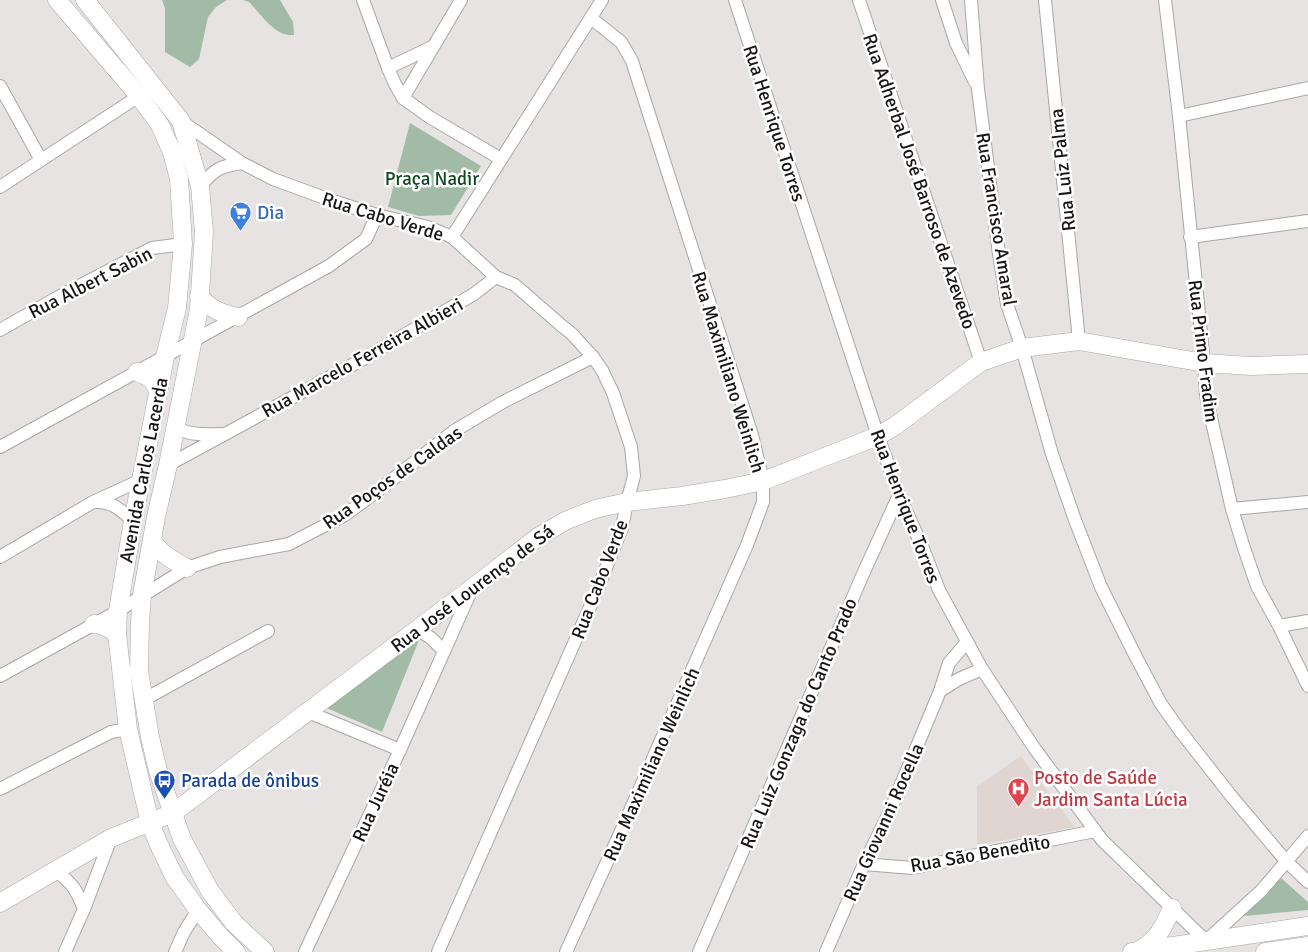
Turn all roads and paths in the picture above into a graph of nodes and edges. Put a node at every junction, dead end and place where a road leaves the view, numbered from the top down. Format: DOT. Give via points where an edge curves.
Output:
graph roads {
  1 [pos="57,0"];
  2 [pos="85,0"];
  3 [pos="363,0"];
  4 [pos="460,0"];
  5 [pos="602,0"];
  6 [pos="735,0"];
  7 [pos="859,0"];
  8 [pos="942,0"];
  9 [pos="971,0"];
  10 [pos="1045,0"];
  11 [pos="1165,0"];
  12 [pos="591,18"];
  13 [pos="432,47"];
  14 [pos="388,68"];
  15 [pos="0,86"];
  16 [pos="1308,88"];
  17 [pos="978,89"];
  18 [pos="139,96"];
  19 [pos="403,98"];
  20 [pos="1179,116"];
  21 [pos="181,121"];
  22 [pos="501,159"];
  23 [pos="41,160"];
  24 [pos="242,163"];
  25 [pos="200,186"];
  26 [pos="0,187"];
  27 [pos="377,215"];
  28 [pos="1308,221"];
  29 [pos="452,237"];
  30 [pos="1190,237"];
  31 [pos="183,244"];
  32 [pos="496,277"];
  33 [pos="200,296"];
  34 [pos="238,317"];
  35 [pos="0,330"];
  36 [pos="1079,341"];
  37 [pos="191,343"];
  38 [pos="1022,348"];
  39 [pos="165,357"];
  40 [pos="593,357"];
  41 [pos="981,362"];
  42 [pos="1204,363"];
  43 [pos="1308,364"];
  44 [pos="137,372"];
  45 [pos="158,391"];
  46 [pos="177,419"];
  47 [pos="226,434"];
  48 [pos="878,436"];
  49 [pos="0,448"];
  50 [pos="168,466"];
  51 [pos="141,480"];
  52 [pos="763,481"];
  53 [pos="899,495"];
  54 [pos="93,502"];
  55 [pos="627,502"];
  56 [pos="1308,502"];
  57 [pos="1232,509"];
  58 [pos="133,520"];
  59 [pos="152,540"];
  60 [pos="0,557"];
  61 [pos="187,568"];
  62 [pos="471,589"];
  63 [pos="142,595"];
  64 [pos="118,611"];
  65 [pos="1308,621"];
  66 [pos="94,624"];
  67 [pos="1279,626"];
  68 [pos="418,629"];
  69 [pos="268,631"];
  70 [pos="117,634"];
  71 [pos="967,642"];
  72 [pos="444,651"];
  73 [pos="982,669"];
  74 [pos="0,676"];
  75 [pos="1308,686"];
  76 [pos="940,691"];
  77 [pos="144,699"];
  78 [pos="308,712"];
  79 [pos="128,729"];
  80 [pos="400,750"];
  81 [pos="0,789"];
  82 [pos="173,814"];
  83 [pos="150,823"];
  84 [pos="1095,831"];
  85 [pos="1308,836"];
  86 [pos="111,838"];
  87 [pos="1286,861"];
  88 [pos="864,864"];
  89 [pos="56,871"];
  90 [pos="1308,882"];
  91 [pos="0,903"];
  92 [pos="1172,908"];
  93 [pos="84,909"];
  94 [pos="198,910"];
  95 [pos="1308,926"];
  96 [pos="1207,946"];
  97 [pos="1308,946"];
  98 [pos="1136,951"];
  99 [pos="65,952"];
  100 [pos="175,952"];
  101 [pos="236,952"];
  102 [pos="265,952"];
  103 [pos="305,952"];
  104 [pos="438,952"];
  105 [pos="566,952"];
  106 [pos="699,952"];
  107 [pos="826,952"];
  108 [pos="1265,952"];
  1 -- 18 [label="main road, Avenida Carlos Lacerda"];
  2 -- 21 [label="main road, Avenida Carlos Lacerda"];
  3 -- 14 [label="street"];
  4 -- 13 [label="street"];
  5 -- 12 [label="street"];
  6 -- 48 [label="street, Rua Henrique Torres"];
  7 -- 41 [label="street, Rua Adherbal José Barroso de Azevedo"];
  8 -- 17 [label="street, Rua Francisco Amaral" via="956,43"];
  9 -- 17 [label="street, Rua Francisco Amaral"];
  10 -- 36 [label="street, Rua Luiz Palma"];
  11 -- 20 [label="street, Rua Primo Fradim"];
  12 -- 22 [label="street"];
  12 -- 52 [label="street, Rua Maximiliano Weinlich" via="621,42 632,61 752,435"];
  13 -- 14 [label="street"];
  13 -- 19 [label="street"];
  14 -- 19 [label="street"];
  15 -- 23 [label="street"];
  16 -- 20 [label="street"];
  17 -- 38 [label="street, Rua Francisco Amaral" via="1007,304"];
  18 -- 23 [label="street"];
  18 -- 31 [label="main road, Avenida Carlos Lacerda" via="160,125 172,152 178,179"];
  19 -- 22 [label="street"];
  20 -- 30 [label="street, Rua Primo Fradim"];
  21 -- 24 [label="street, Rua Cabo Verde"];
  21 -- 25 [label="main road, Avenida Carlos Lacerda"];
  22 -- 29 [label="street"];
  23 -- 26 [label="street"];
  24 -- 25 [label="street" via="218,168"];
  24 -- 27 [label="street, Rua Cabo Verde" via="273,179"];
  25 -- 33 [label="main road, Avenida Carlos Lacerda" via="204,232"];
  27 -- 29 [label="street, Rua Cabo Verde" via="428,227"];
  27 -- 34 [label="street" via="366,239 329,266"];
  28 -- 30 [label="street"];
  29 -- 32 [label="street, Rua Cabo Verde"];
  30 -- 42 [label="street, Rua Primo Fradim"];
  31 -- 35 [label="street, Rua Albert Sabin" via="152,248"];
  31 -- 39 [label="main road, Avenida Carlos Lacerda" via="177,308"];
  32 -- 40 [label="street, Rua Cabo Verde" via="515,285"];
  32 -- 47 [label="street, Rua Marcelo Ferreira Albieri" via="474,294 365,358"];
  33 -- 34 [label="main road" via="215,310"];
  33 -- 37 [label="main road, Avenida Carlos Lacerda"];
  34 -- 37 [label="street"];
  36 -- 38 [label="main road, Rua José Lourenço de Sá"];
  36 -- 42 [label="main road, Rua José Lourenço de Sá"];
  37 -- 39 [label="street"];
  37 -- 46 [label="main road, Avenida Carlos Lacerda"];
  38 -- 41 [label="main road, Rua José Lourenço de Sá"];
  38 -- 87 [label="street, Rua Francisco Amaral" via="1052,454 1075,520 1101,587 1136,657 1161,704 1181,732"];
  39 -- 44 [label="street"];
  39 -- 45 [label="main road, Avenida Carlos Lacerda"];
  40 -- 55 [label="street, Rua Cabo Verde" via="613,393 631,447 634,476"];
  40 -- 61 [label="street, Rua Poços de Caldas" via="503,402 454,431 345,515 289,544 220,557"];
  41 -- 48 [label="main road, Rua José Lourenço de Sá"];
  42 -- 43 [label="main road, Rua José Lourenço de Sá" via="1251,366"];
  42 -- 57 [label="street, Rua Primo Fradim" via="1206,396"];
  44 -- 45 [label="main road" via="153,380"];
  44 -- 49 [label="street"];
  45 -- 51 [label="main road, Avenida Carlos Lacerda"];
  46 -- 47 [label="street, Rua Marcelo Ferreira Albieri" via="179,426 190,433"];
  46 -- 50 [label="main road, Avenida Carlos Lacerda"];
  47 -- 50 [label="street, Rua Marcelo Ferreira Albieri"];
  48 -- 52 [label="main road, Rua José Lourenço de Sá"];
  48 -- 53 [label="street, Rua Henrique Torres"];
  50 -- 59 [label="main road, Avenida Carlos Lacerda"];
  51 -- 54 [label="street"];
  51 -- 58 [label="main road, Avenida Carlos Lacerda"];
  52 -- 55 [label="main road, Rua José Lourenço de Sá"];
  52 -- 105 [label="street, Rua Maximiliano Weinlich" via="763,502 747,545"];
  53 -- 71 [label="street, Rua Henrique Torres" via="939,590"];
  53 -- 106 [label="street, Rua Luiz Gonzaga do Canto Prado"];
  54 -- 58 [label="street" via="112,503"];
  54 -- 60 [label="street"];
  55 -- 62 [label="main road, Rua José Lourenço de Sá" via="596,508 565,520"];
  55 -- 104 [label="street, Rua Cabo Verde" via="622,528 594,598"];
  56 -- 57 [label="street"];
  57 -- 67 [label="street, Rua Primo Fradim" via="1257,586"];
  58 -- 64 [label="main road, Avenida Carlos Lacerda"];
  59 -- 61 [label="main road" via="164,554"];
  59 -- 63 [label="main road, Avenida Carlos Lacerda"];
  61 -- 63 [label="street, Rua Poços de Caldas"];
  62 -- 68 [label="main road, Rua José Lourenço de Sá"];
  62 -- 72 [label="street, Rua Juréia"];
  63 -- 64 [label="street, Rua Poços de Caldas"];
  63 -- 77 [label="main road, Avenida Carlos Lacerda" via="139,671"];
  64 -- 66 [label="street, Rua Poços de Caldas"];
  64 -- 70 [label="main road, Avenida Carlos Lacerda"];
  65 -- 67 [label="street"];
  66 -- 70 [label="main road" via="110,628"];
  66 -- 74 [label="street, Rua Poços de Caldas"];
  67 -- 75 [label="street, Rua Primo Fradim"];
  68 -- 72 [label="street"];
  68 -- 78 [label="main road, Rua José Lourenço de Sá"];
  69 -- 77 [label="street"];
  70 -- 79 [label="main road, Avenida Carlos Lacerda"];
  71 -- 73 [label="street, Rua Henrique Torres"];
  71 -- 76 [label="street, Rua Giovanni Rocella" via="949,663"];
  72 -- 80 [label="street, Rua Juréia"];
  73 -- 76 [label="street"];
  73 -- 84 [label="street, Rua Henrique Torres"];
  76 -- 88 [label="street, Rua Giovanni Rocella"];
  77 -- 82 [label="main road, Avenida Carlos Lacerda" via="158,771"];
  78 -- 80 [label="street"];
  78 -- 82 [label="main road, Rua José Lourenço de Sá"];
  79 -- 81 [label="street" via="111,732"];
  79 -- 83 [label="main road, Avenida Carlos Lacerda"];
  80 -- 103 [label="street, Rua Juréia"];
  82 -- 83 [label="main road, Rua José Lourenço de Sá"];
  82 -- 102 [label="main road, Avenida Carlos Lacerda" via="182,839 210,891 234,923"];
  83 -- 86 [label="main road, Rua José Lourenço de Sá"];
  83 -- 94 [label="main road, Avenida Carlos Lacerda" via="175,878"];
  84 -- 88 [label="street, Rua São Benedito" via="912,868"];
  84 -- 92 [label="street, Rua Henrique Torres"];
  85 -- 87 [label="street"];
  86 -- 89 [label="main road, Rua José Lourenço de Sá"];
  86 -- 93 [label="street"];
  87 -- 90 [label="street, Rua Francisco Amaral"];
  87 -- 96 [label="street"];
  88 -- 107 [label="street, Rua Giovanni Rocella"];
  89 -- 91 [label="main road, Rua José Lourenço de Sá"];
  89 -- 93 [label="street" via="78,892"];
  92 -- 96 [label="street, Rua Henrique Torres"];
  92 -- 98 [label="main road" via="1158,935"];
  93 -- 99 [label="street"];
  94 -- 100 [label="street"];
  94 -- 101 [label="main road, Avenida Carlos Lacerda"];
  95 -- 96 [label="main road"];
  96 -- 98 [label="main road"];
  97 -- 108 [label="main road"];
}
